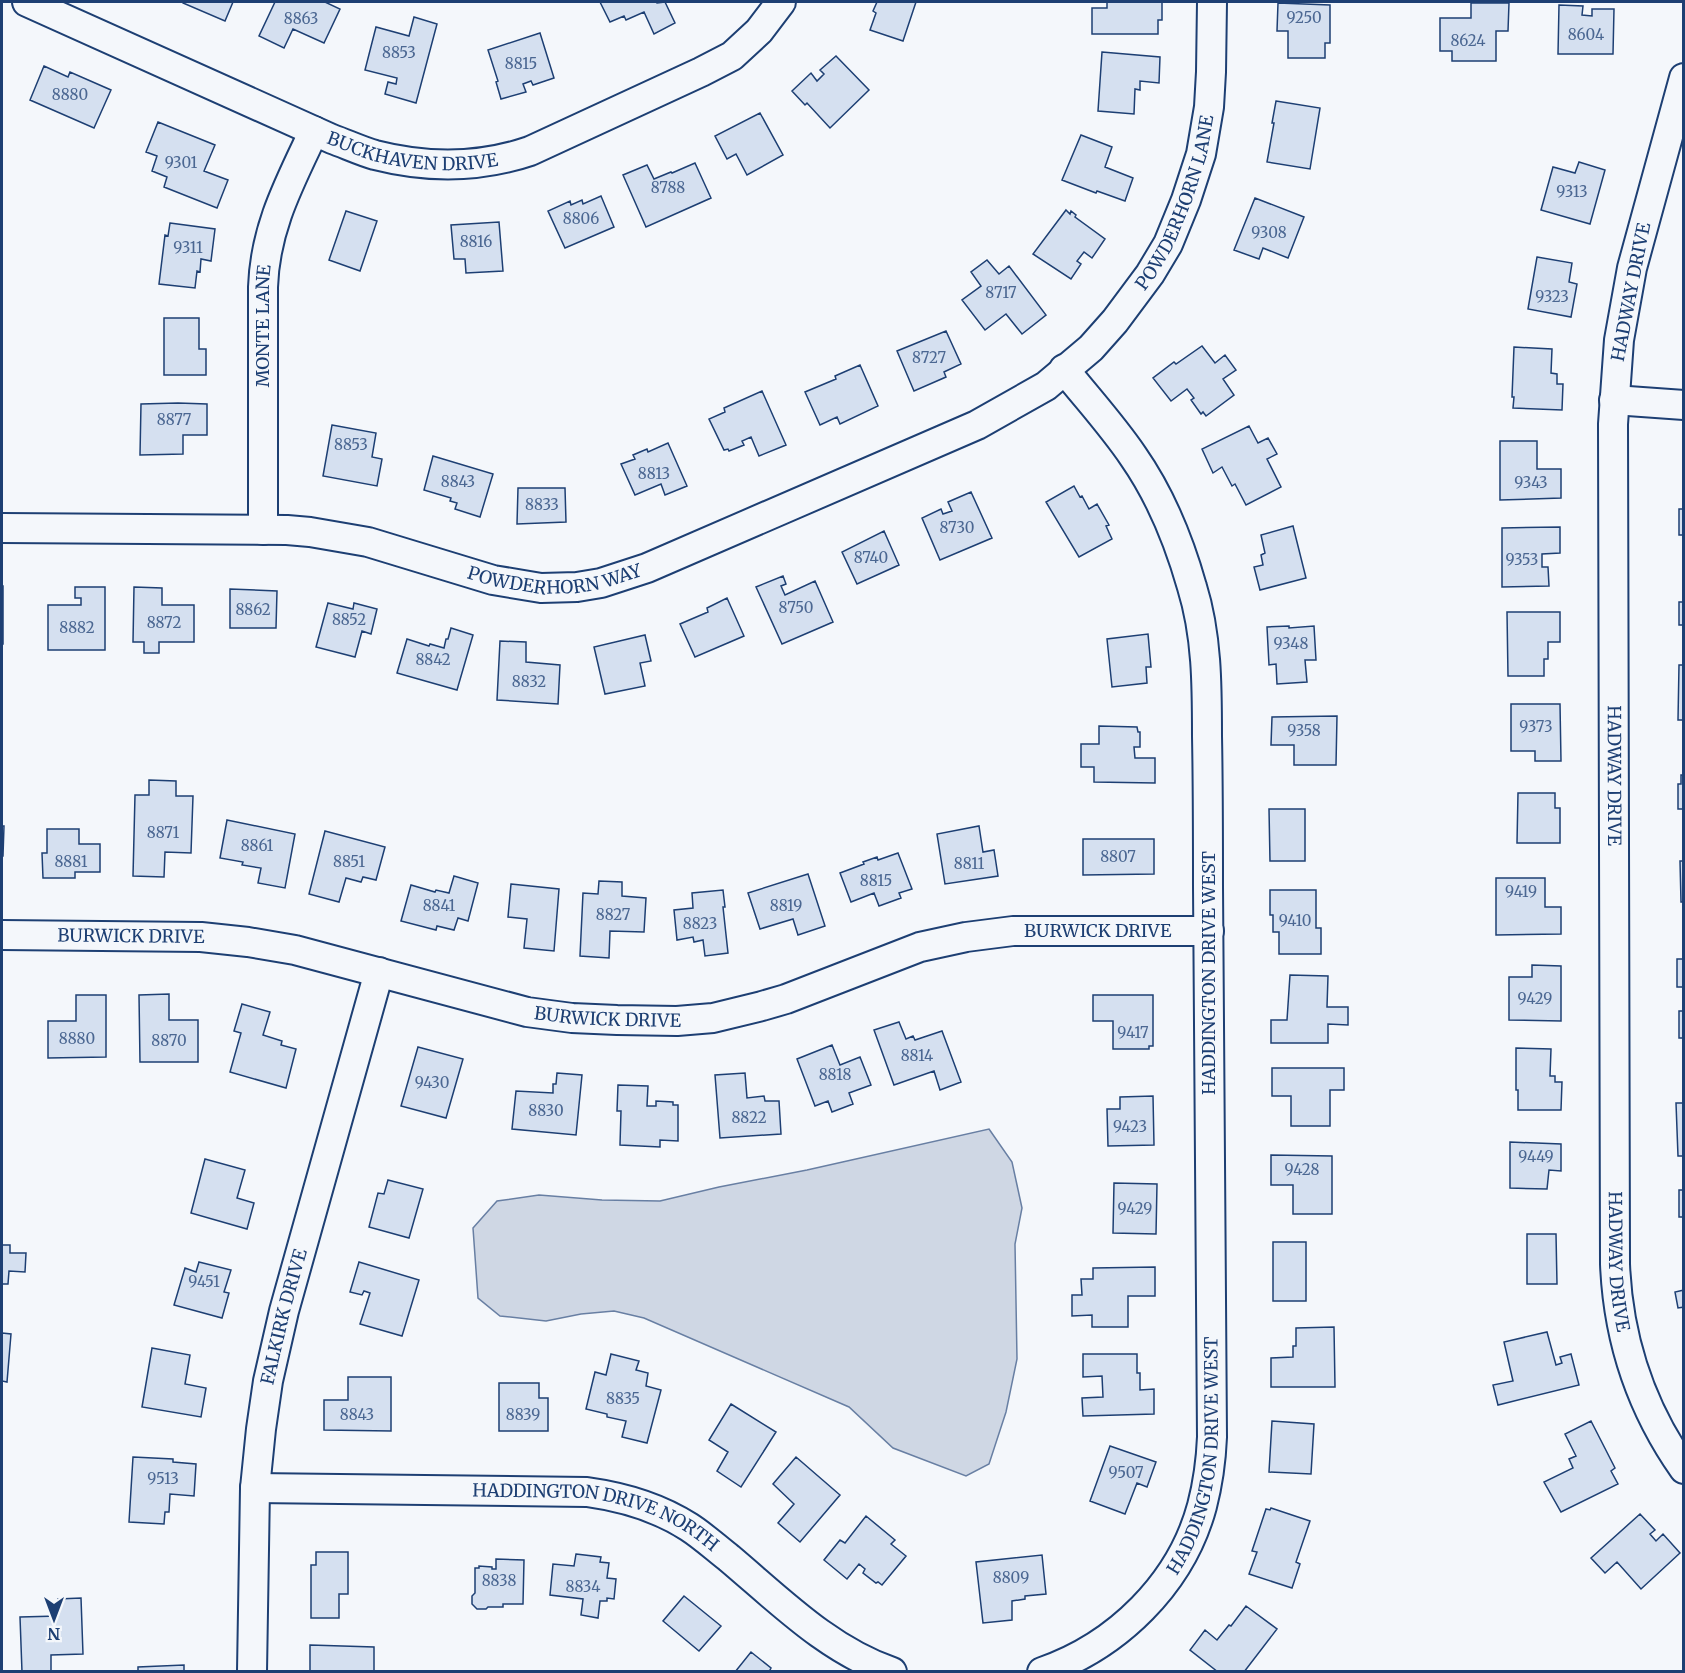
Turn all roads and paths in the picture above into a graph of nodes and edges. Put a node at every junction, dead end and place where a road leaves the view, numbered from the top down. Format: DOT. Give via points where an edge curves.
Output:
graph roads {
  1 [pos="27,2"];
  2 [pos="781,2"];
  3 [pos="1212,2"];
  4 [pos="1683,78"];
  5 [pos="314,131"];
  6 [pos="1064,369"];
  7 [pos="1614,400"];
  8 [pos="1683,405"];
  9 [pos="2,528"];
  10 [pos="263,530"];
  11 [pos="1209,932"];
  12 [pos="2,935"];
  13 [pos="379,972"];
  14 [pos="1683,1469"];
  15 [pos="255,1488"];
  16 [pos="252,1671"];
  17 [pos="892,1671"];
  18 [pos="1041,1671"];
  1 -- 5 [label="street, BUCKHAVEN DRIVE"];
  2 -- 5 [label="street, BUCKHAVEN DRIVE" via="732,56 540,147 508,158 476,164 419,163 375,155"];
  3 -- 6 [label="street, POWDERHORN LANE" via="1209,107 1201,154 1182,212 1156,264 1130,303 1107,331"];
  4 -- 7 [label="street, HADWAY DRIVE" via="1632,268"];
  5 -- 10 [label="street, MONTE LANE" via="280,203 265,259"];
  6 -- 10 [label="street, POWDERHORN WAY" via="1046,386 977,425 648,568 602,583 541,588 493,580 368,542 310,532"];
  6 -- 11 [label="street, HADDINGTON DRIVE WEST" via="1115,430 1154,490 1174,532 1196,599 1206,681"];
  7 -- 8 [label="street"];
  7 -- 14 [label="street, HADWAY DRIVE" via="1616,1289 1623,1335 1641,1393"];
  9 -- 10 [label="street, POWDERHORN WAY"];
  11 -- 13 [label="street, BURWICK DRIVE" via="1013,931 966,937 920,947 762,1006 676,1021 572,1018 527,1012"];
  11 -- 18 [label="street, HADDINGTON DRIVE WEST" via="1211,1460 1204,1496 1177,1563 1150,1601 1094,1648"];
  12 -- 13 [label="street, BURWICK DRIVE" via="201,937 295,950"];
  13 -- 15 [label="street, FALKIRK DRIVE" via="282,1319 268,1381"];
  15 -- 16 [label="street, FALKIRK DRIVE"];
  15 -- 17 [label="street, HADDINGTON DRIVE NORTH" via="587,1492 623,1498 658,1509 690,1527 827,1639"];
}
